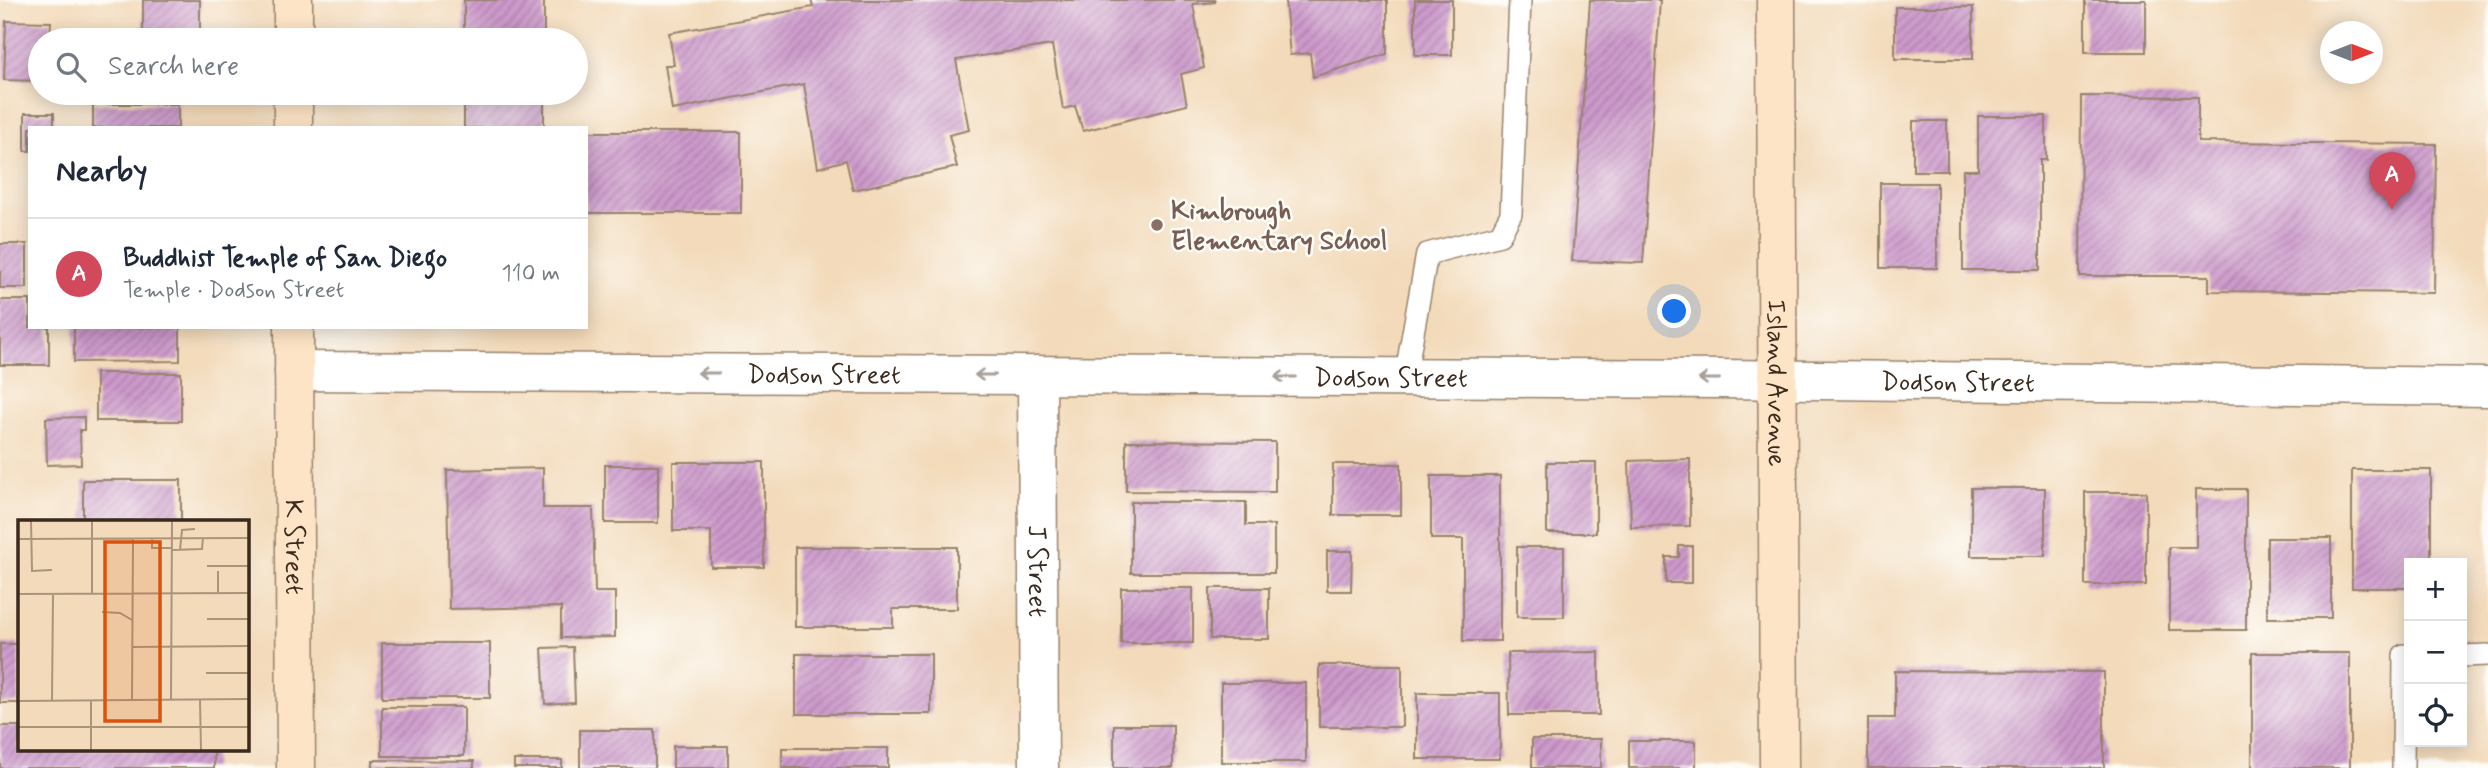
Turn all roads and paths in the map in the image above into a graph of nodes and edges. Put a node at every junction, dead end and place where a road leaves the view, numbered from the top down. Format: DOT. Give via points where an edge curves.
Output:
graph roads {
  1 [pos="293,0"];
  2 [pos="1521,0"];
  3 [pos="1776,0"];
  4 [pos="293,28"];
  5 [pos="293,105"];
  6 [pos="293,126"];
  7 [pos="294,329"];
  8 [pos="294,371"];
  9 [pos="1037,375"];
  10 [pos="1405,377"];
  11 [pos="1777,380"];
  12 [pos="2488,387"];
  13 [pos="2404,655"];
  14 [pos="2488,655"];
  15 [pos="2467,656"];
  16 [pos="296,768"];
  17 [pos="1039,768"];
  18 [pos="1779,768"];
  19 [pos="2403,768"];
  1 -- 4 [label="street"];
  2 -- 10 [label="lane" via="1511,214 1500,235 1427,254"];
  3 -- 11 [label="street, Island Avenue"];
  5 -- 6 [label="street"];
  7 -- 8 [label="street, K Street"];
  9 -- 8 [label="street, Dodson Street, one-way"];
  8 -- 16 [label="street, K Street"];
  10 -- 9 [label="street, Dodson Street, one-way"];
  9 -- 17 [label="street, J Street"];
  11 -- 10 [label="street, Dodson Street, one-way"];
  11 -- 12 [label="street, Dodson Street"];
  11 -- 18 [label="street, Island Avenue"];
  13 -- 19 [label="lane"];
  14 -- 15 [label="lane"];
}
